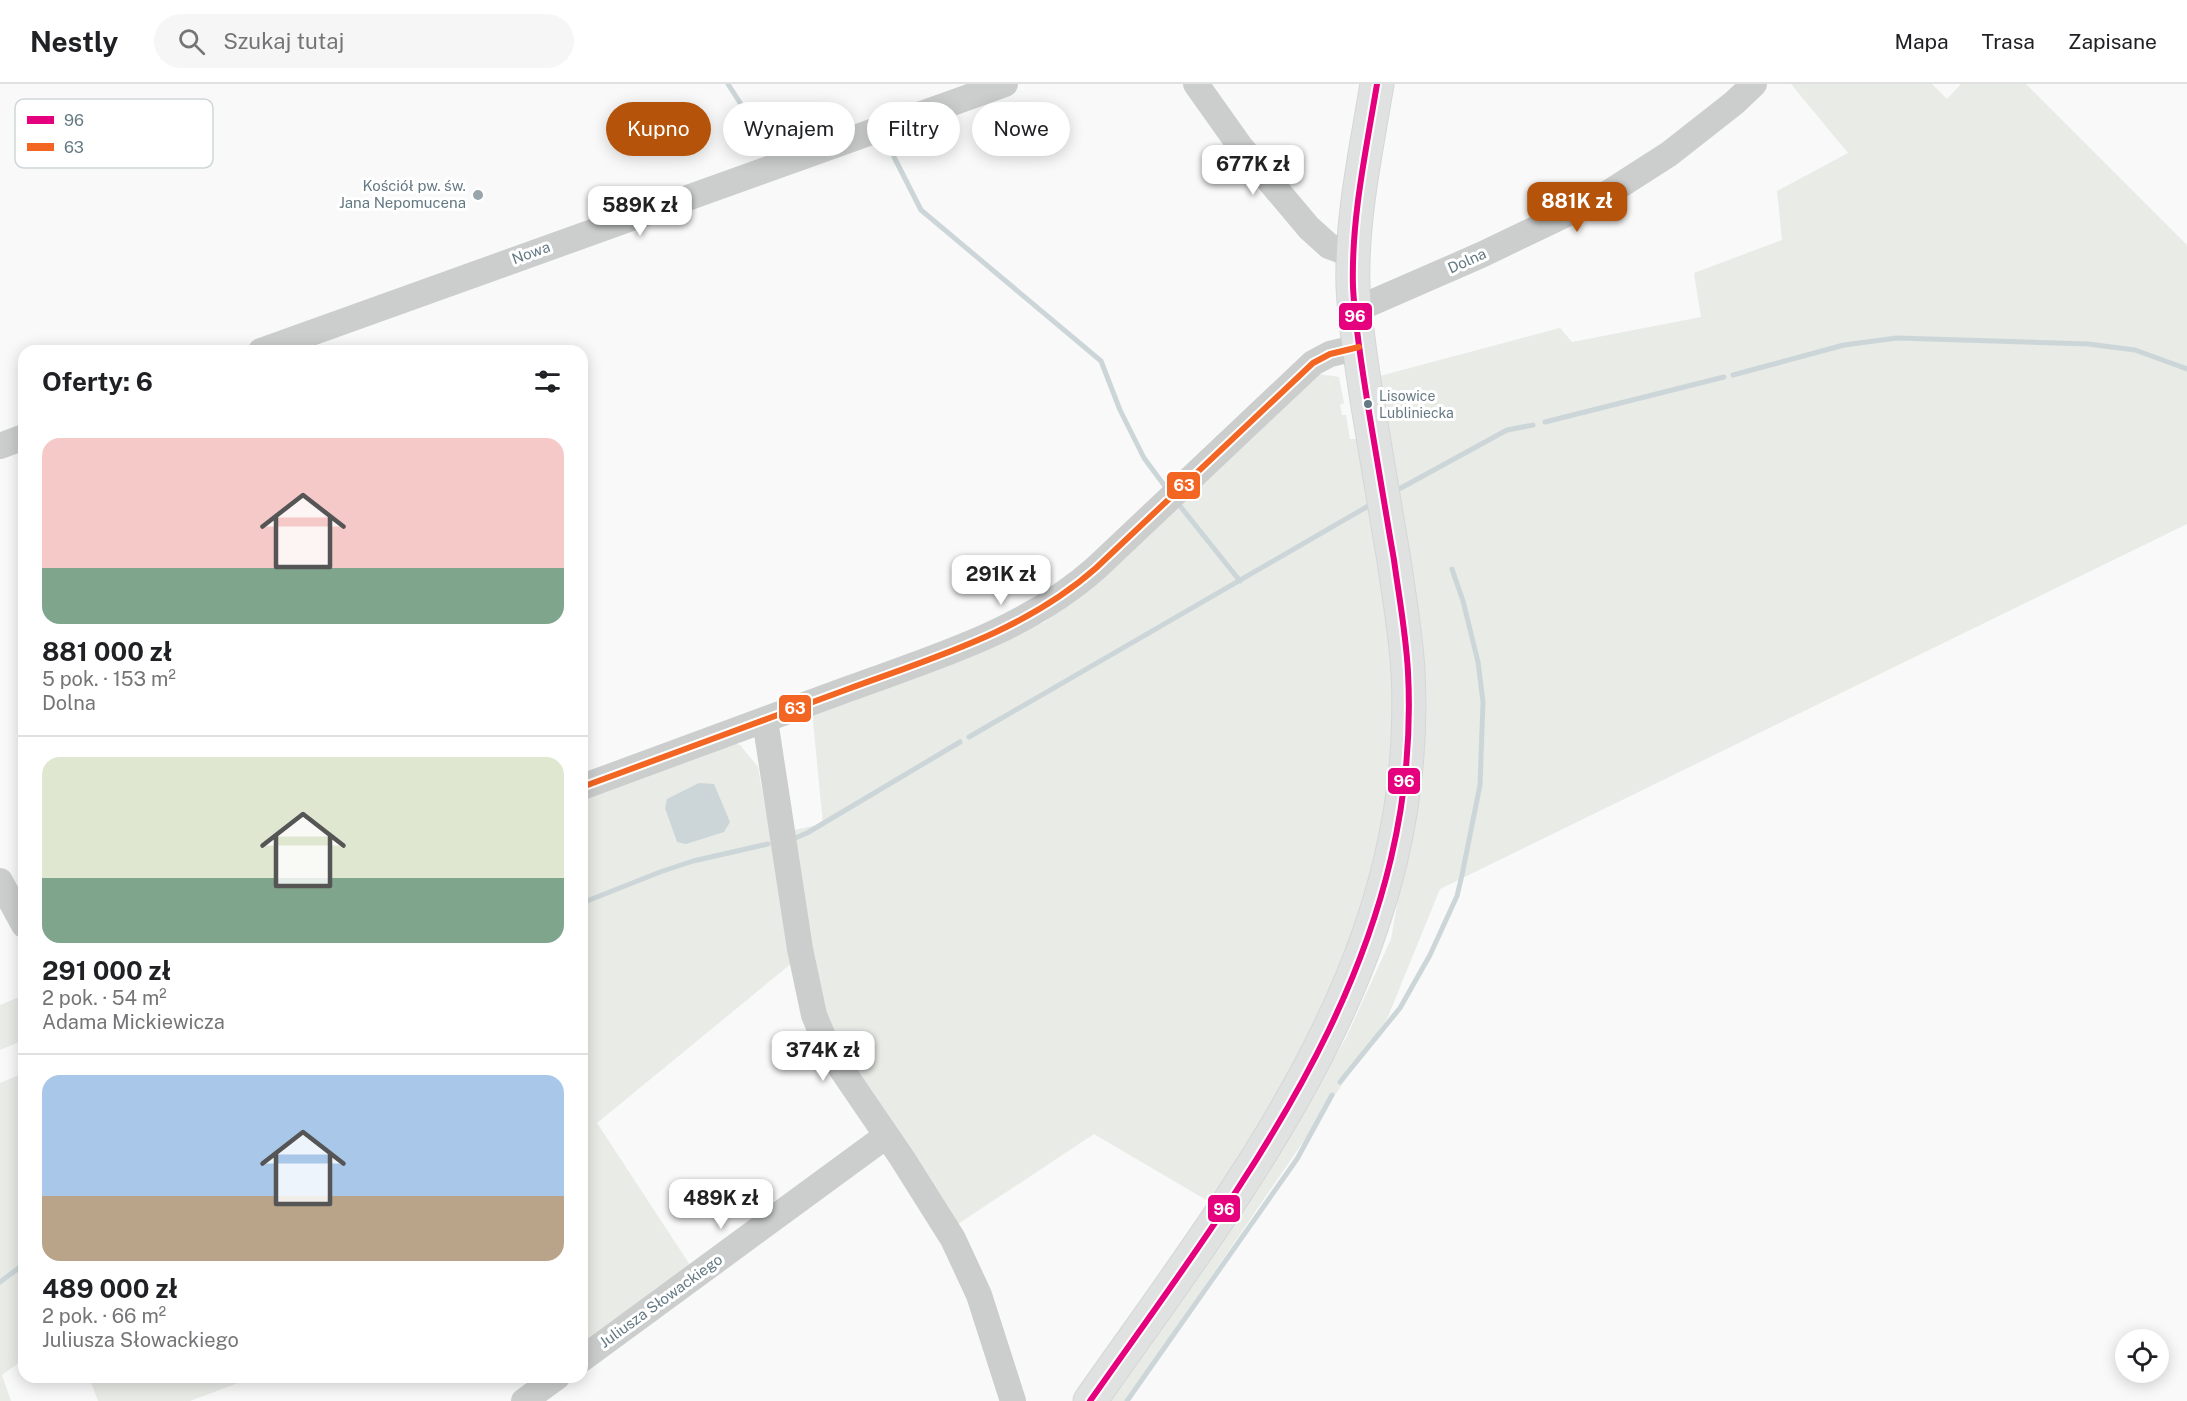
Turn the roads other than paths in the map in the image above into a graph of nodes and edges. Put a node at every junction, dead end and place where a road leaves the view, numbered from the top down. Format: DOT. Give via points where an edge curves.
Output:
graph roads {
  1 [pos="1005,84"];
  2 [pos="1196,84"];
  3 [pos="1377,84"];
  4 [pos="1754,84"];
  5 [pos="1353,255"];
  6 [pos="1355,310"];
  7 [pos="278,345"];
  8 [pos="1359,346"];
  9 [pos="18,439"];
  10 [pos="0,446"];
  11 [pos="765,720"];
  12 [pos="588,785"];
  13 [pos="0,881"];
  14 [pos="18,914"];
  15 [pos="886,1136"];
  16 [pos="588,1355"];
  17 [pos="549,1383"];
  18 [pos="525,1401"];
  19 [pos="1013,1401"];
  20 [pos="1090,1401"];
  1 -- 7 [label="street, Nowa"];
  2 -- 5 [label="street" via="1240,146 1309,228 1329,246"];
  3 -- 5 [label="main road"];
  4 -- 6 [label="street, Dolna" via="1670,154 1602,197"];
  5 -- 6 [label="main road"];
  6 -- 8 [label="main road"];
  8 -- 11 [label="street" via="1313,363 1096,568 1046,606 965,646"];
  8 -- 20 [label="main road" via="1408,669 1406,775 1387,879 1345,994 1294,1098 1235,1194"];
  9 -- 10 [label="street"];
  11 -- 12 [label="street"];
  11 -- 15 [label="street" via="796,928 814,1016 829,1051"];
  13 -- 14 [label="street"];
  15 -- 16 [label="street, Juliusza Słowackiego"];
  15 -- 19 [label="street" via="963,1258"];
  17 -- 18 [label="street"];
}
